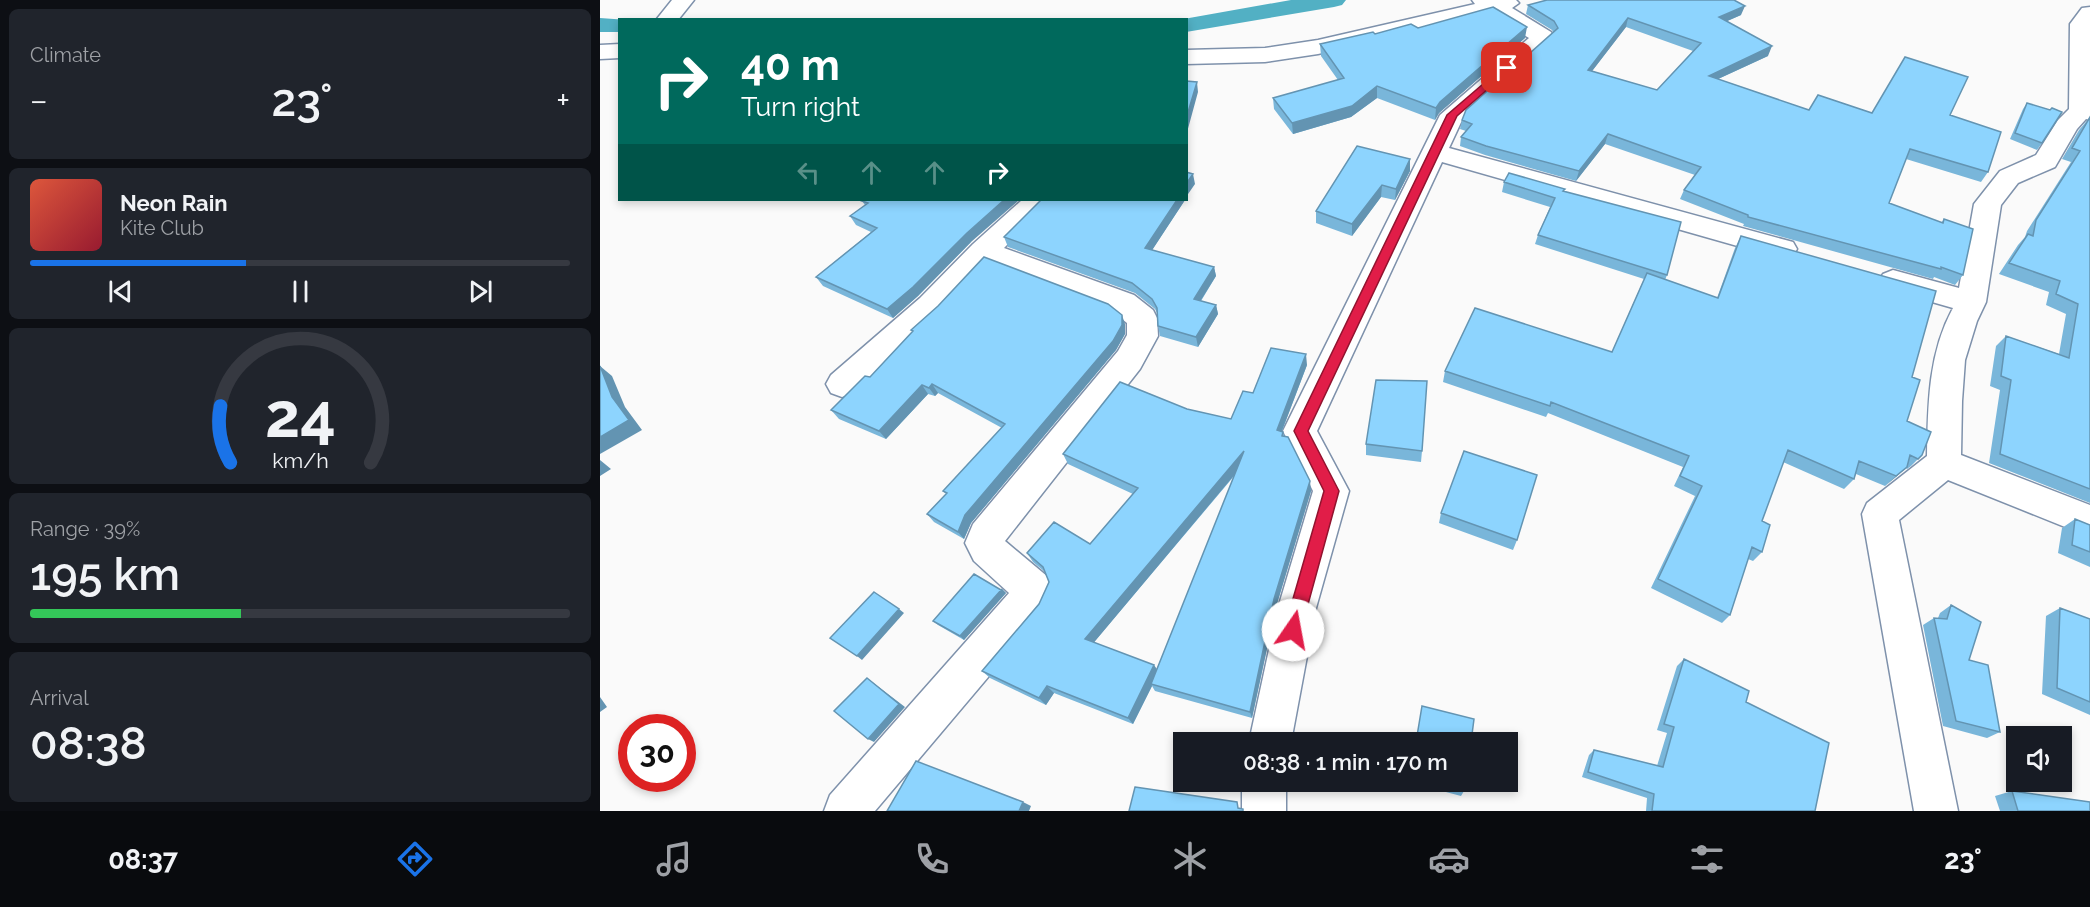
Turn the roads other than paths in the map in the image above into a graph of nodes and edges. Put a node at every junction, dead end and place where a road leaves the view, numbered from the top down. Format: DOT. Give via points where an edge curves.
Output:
graph roads {
  1 [pos="683,0"];
  2 [pos="1524,0"];
  3 [pos="1488,3"];
  4 [pos="2090,13"];
  5 [pos="668,18"];
  6 [pos="1188,57"];
  7 [pos="2086,112"];
  8 [pos="1435,152"];
  9 [pos="1037,201"];
  10 [pos="983,251"];
  11 [pos="1811,257"];
  12 [pos="1868,273"];
  13 [pos="1971,302"];
  14 [pos="842,384"];
  15 [pos="1944,462"];
  16 [pos="2090,521"];
  17 [pos="1272,732"];
  18 [pos="1264,792"];
  19 [pos="846,811"];
  20 [pos="1264,811"];
  21 [pos="1936,811"];
  1 -- 5 [label="street"];
  2 -- 3 [label="street"];
  3 -- 6 [label="street" via="1318,47 1265,55"];
  3 -- 8 [label="street" via="1543,37 1452,115"];
  4 -- 7 [label="street" via="2081,24"];
  7 -- 13 [label="street" via="2067,125 2046,161 2009,177 1988,204"];
  8 -- 11 [label="street"];
  8 -- 17 [label="street" via="1300,431 1332,491 1297,608"];
  9 -- 10 [label="street"];
  10 -- 14 [label="street" via="932,306"];
  10 -- 19 [label="street" via="1123,303 1142,318 1143,336 1129,360 986,536 987,549 1034,590 1030,598"];
  12 -- 13 [label="street"];
  13 -- 15 [label="street" via="1960,321 1945,380"];
  15 -- 16 [label="street"];
  15 -- 21 [label="street" via="1880,514"];
  18 -- 20 [label="street"];
}
